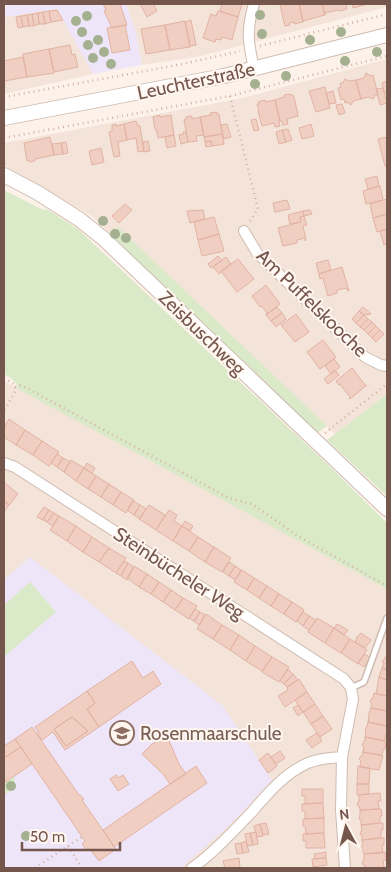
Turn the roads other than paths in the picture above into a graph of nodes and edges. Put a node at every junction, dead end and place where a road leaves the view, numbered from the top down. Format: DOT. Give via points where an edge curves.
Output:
graph roads {
  1 [pos="254,4"];
  2 [pos="387,35"];
  3 [pos="254,69"];
  4 [pos="4,118"];
  5 [pos="4,175"];
  6 [pos="244,231"];
  7 [pos="387,366"];
  8 [pos="4,463"];
  9 [pos="387,509"];
  10 [pos="387,618"];
  11 [pos="351,688"];
  12 [pos="342,757"];
  13 [pos="204,865"];
  14 [pos="192,868"];
  15 [pos="345,868"];
  1 -- 3 [label="street" via="248,33"];
  2 -- 3 [label="street, Leuchterstraße"];
  3 -- 4 [label="street, Leuchterstraße"];
  5 -- 9 [label="street, Zeisbuschweg" via="79,219 104,239"];
  6 -- 7 [label="street, Am Puffelskooche" via="257,253 365,356"];
  8 -- 11 [label="street, Steinbücheler Weg" via="15,467 344,679"];
  10 -- 11 [label="lane" via="364,682"];
  11 -- 12 [label="street" via="353,699"];
  12 -- 13 [label="street" via="308,763 286,776"];
  12 -- 15 [label="street"];
  13 -- 14 [label="street"];
}
